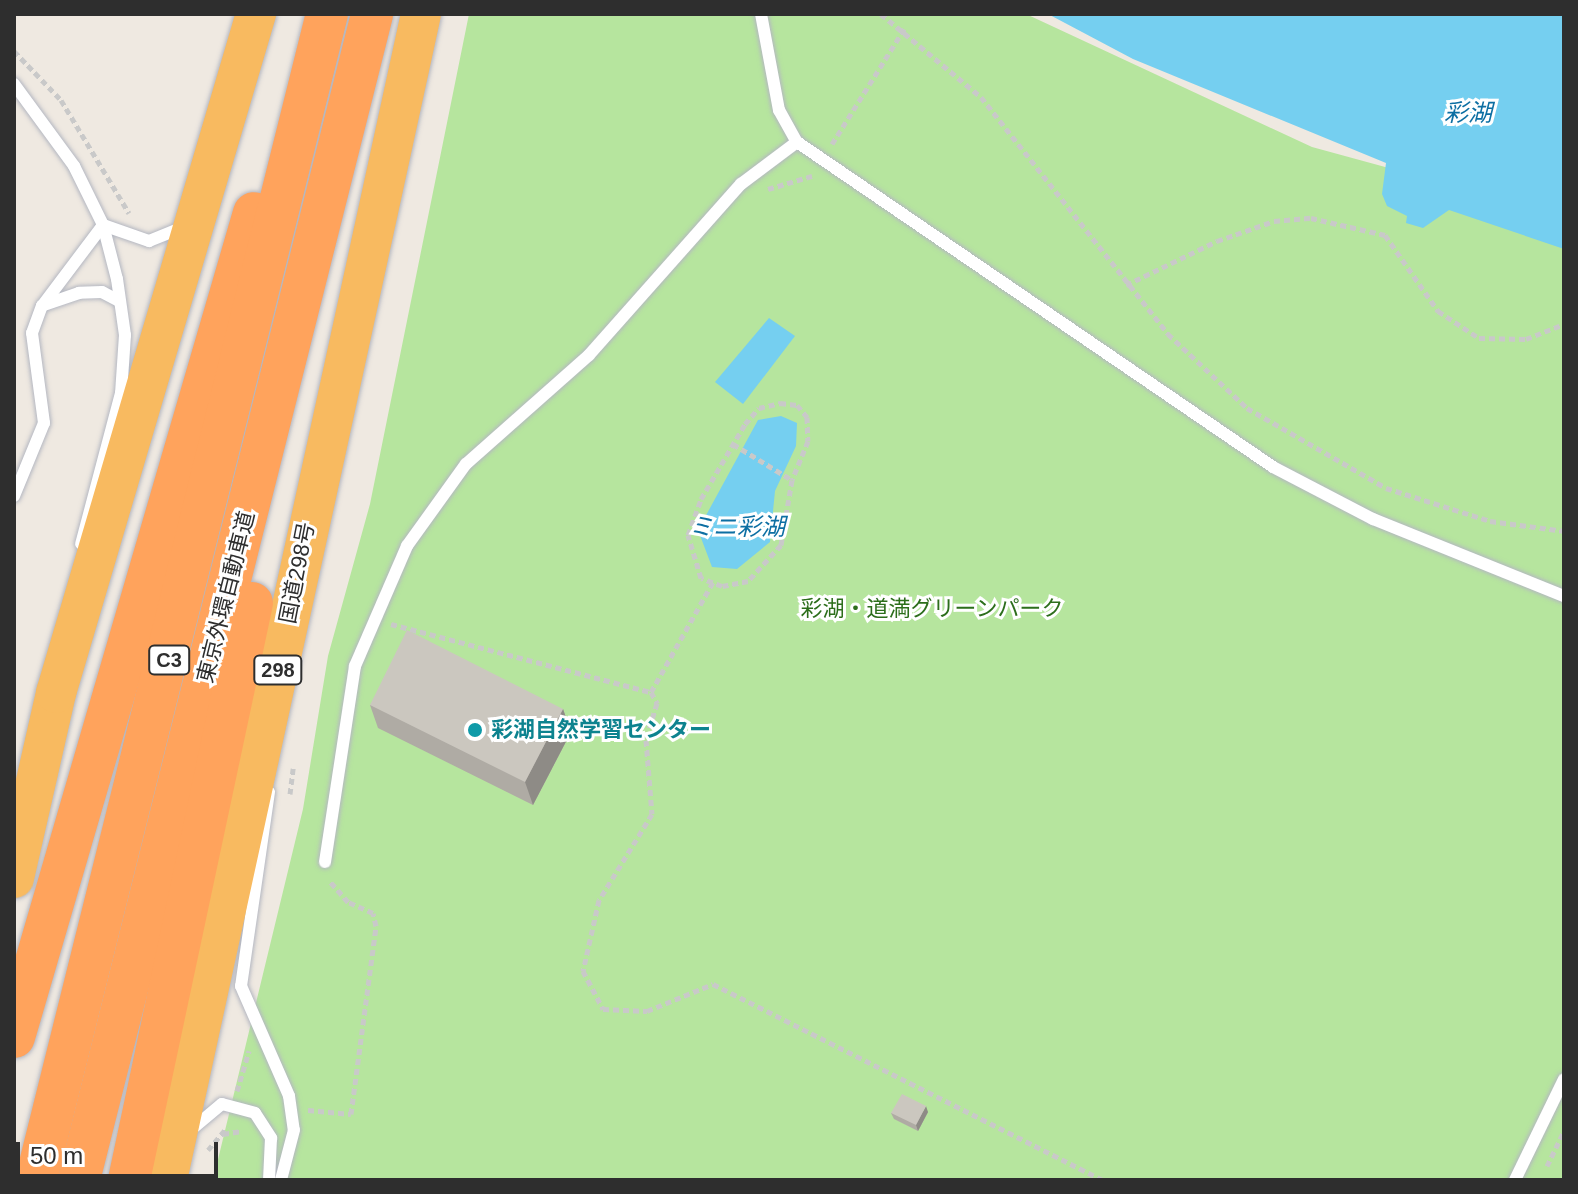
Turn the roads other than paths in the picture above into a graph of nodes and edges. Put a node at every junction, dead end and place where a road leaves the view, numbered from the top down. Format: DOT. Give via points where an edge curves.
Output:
graph roads {
  1 [pos="256,14"];
  2 [pos="312,14"];
  3 [pos="327,14"];
  4 [pos="372,14"];
  5 [pos="421,14"];
  6 [pos="761,14"];
  7 [pos="14,84"];
  8 [pos="797,142"];
  9 [pos="205,194"];
  10 [pos="103,225"];
  11 [pos="307,279"];
  12 [pos="119,301"];
  13 [pos="42,306"];
  14 [pos="14,496"];
  15 [pos="1564,596"];
  16 [pos="56,693"];
  17 [pos="273,693"];
  18 [pos="325,862"];
  19 [pos="14,878"];
  20 [pos="14,1037"];
  21 [pos="1564,1079"];
  22 [pos="180,1168"];
  23 [pos="36,1180"];
  24 [pos="79,1180"];
  25 [pos="129,1180"];
  26 [pos="269,1180"];
  27 [pos="281,1180"];
  28 [pos="1515,1180"];
  1 -- 9 [label="highway"];
  2 -- 20 [label="highway"];
  3 -- 23 [label="highway, 東京外環自動車道 / C3"];
  4 -- 11 [label="highway, 東京外環自動車道 / C3"];
  5 -- 17 [label="highway, 国道298号 / 298" via="385,160"];
  6 -- 8 [label="lane" via="779,110"];
  7 -- 10 [label="lane" via="54,130"];
  8 -- 15 [label="lane" via="1273,467 1373,519"];
  8 -- 18 [label="lane" via="741,184 589,355 466,464 407,546 370,619 355,666"];
  9 -- 10 [label="lane" via="166,240 131,238"];
  9 -- 16 [label="highway"];
  10 -- 12 [label="lane"];
  10 -- 13 [label="lane"];
  11 -- 24 [label="highway, 東京外環自動車道 / C3"];
  11 -- 25 [label="highway" via="250,615 171,1011"];
  12 -- 13 [label="lane" via="79,293"];
  12 -- 16 [label="lane" via="121,393 86,512"];
  13 -- 14 [label="lane" via="32,333 44,423"];
  16 -- 19 [label="highway"];
  17 -- 22 [label="highway, 国道298号 / 298"];
  17 -- 27 [label="lane" via="267,836 241,986 289,1096 293,1139"];
  21 -- 28 [label="lane"];
  22 -- 26 [label="lane" via="205,1111 234,1105 267,1125"];
}
